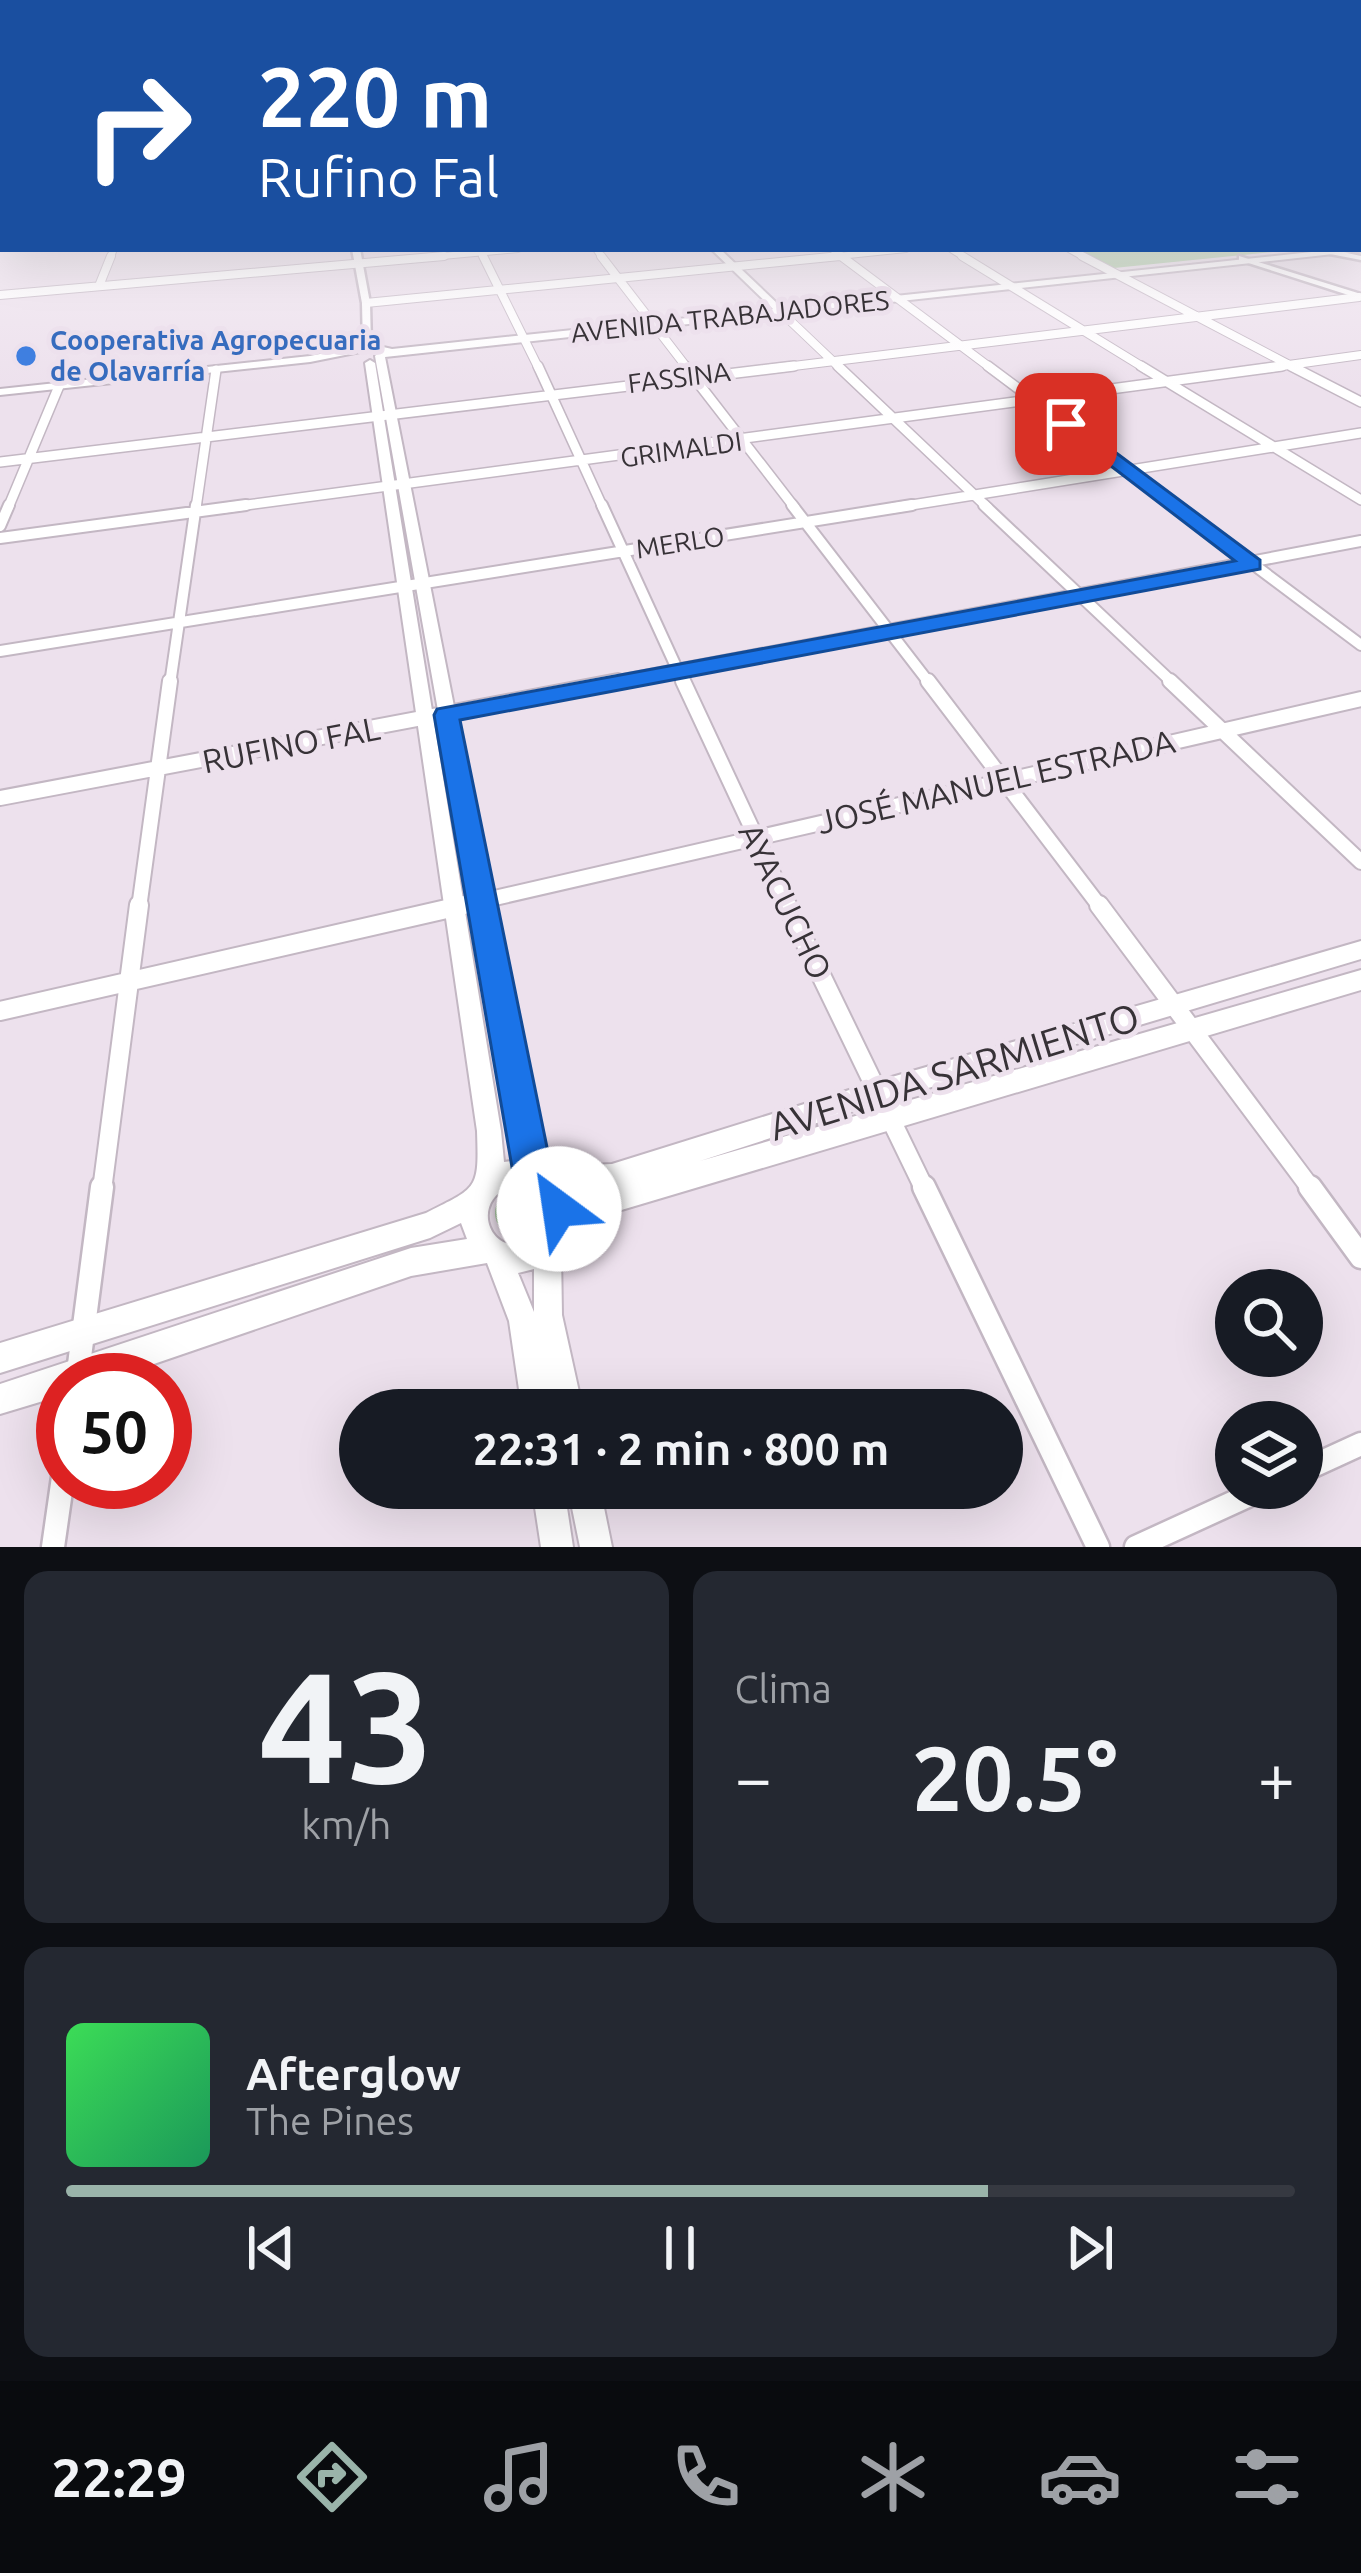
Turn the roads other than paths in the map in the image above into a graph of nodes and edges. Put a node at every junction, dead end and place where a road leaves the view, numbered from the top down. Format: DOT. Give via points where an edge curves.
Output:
graph roads {
  1 [pos="112,252"];
  2 [pos="357,252"];
  3 [pos="452,252"];
  4 [pos="481,252"];
  5 [pos="598,252"];
  6 [pos="718,252"];
  7 [pos="836,252"];
  8 [pos="956,252"];
  9 [pos="1075,252"];
  10 [pos="1316,252"];
  11 [pos="1246,259"];
  12 [pos="360,262"];
  13 [pos="732,266"];
  14 [pos="1116,273"];
  15 [pos="618,278"];
  16 [pos="1008,284"];
  17 [pos="99,286"];
  18 [pos="501,290"];
  19 [pos="0,296"];
  20 [pos="896,296"];
  21 [pos="1360,297"];
  22 [pos="366,303"];
  23 [pos="778,309"];
  24 [pos="1194,315"];
  25 [pos="654,322"];
  26 [pos="1079,328"];
  27 [pos="524,336"];
  28 [pos="961,344"];
  29 [pos="373,352"];
  30 [pos="1361,355"];
  31 [pos="830,359"];
  32 [pos="1288,364"];
  33 [pos="216,370"];
  34 [pos="693,375"];
  35 [pos="1167,381"];
  36 [pos="59,386"];
  37 [pos="0,392"];
  38 [pos="550,393"];
  39 [pos="1035,400"];
  40 [pos="1361,402"];
  41 [pos="387,412"];
  42 [pos="896,419"];
  43 [pos="1361,433"];
  44 [pos="206,435"];
  45 [pos="744,440"];
  46 [pos="1275,447"];
  47 [pos="28,458"];
  48 [pos="0,462"];
  49 [pos="581,463"];
  50 [pos="1127,470"];
  51 [pos="398,486"];
  52 [pos="975,495"];
  53 [pos="1361,500"];
  54 [pos="196,512"];
  55 [pos="805,522"];
  56 [pos="0,526"];
  57 [pos="0,538"];
  58 [pos="1361,542"];
  59 [pos="624,550"];
  60 [pos="1252,564"];
  61 [pos="414,584"];
  62 [pos="1079,595"];
  63 [pos="181,622"];
  64 [pos="889,633"];
  65 [pos="1361,645"];
  66 [pos="0,651"];
  67 [pos="679,671"];
  68 [pos="1361,699"];
  69 [pos="446,715"];
  70 [pos="425,718"];
  71 [pos="1222,730"];
  72 [pos="157,769"];
  73 [pos="1004,780"];
  74 [pos="0,798"];
  75 [pos="754,836"];
  76 [pos="1361,862"];
  77 [pos="478,902"];
  78 [pos="455,907"];
  79 [pos="1361,950"];
  80 [pos="1361,980"];
  81 [pos="130,982"];
  82 [pos="1176,1005"];
  83 [pos="0,1011"];
  84 [pos="1195,1030"];
  85 [pos="878,1092"];
  86 [pos="892,1120"];
  87 [pos="539,1177"];
  88 [pos="486,1191"];
  89 [pos="553,1232"];
  90 [pos="492,1254"];
  91 [pos="1361,1257"];
  92 [pos="83,1334"];
  93 [pos="78,1353"];
  94 [pos="146,1353"];
  95 [pos="0,1358"];
  96 [pos="36,1389"];
  97 [pos="533,1389"];
  98 [pos="564,1389"];
  99 [pos="0,1399"];
  100 [pos="1361,1444"];
  101 [pos="1323,1461"];
  102 [pos="58,1509"];
  103 [pos="551,1509"];
  104 [pos="588,1509"];
  105 [pos="1219,1509"];
  106 [pos="53,1547"];
  107 [pos="556,1547"];
  108 [pos="596,1547"];
  109 [pos="1098,1547"];
  110 [pos="1136,1547"];
  1 -- 17 [label="street"];
  2 -- 12 [label="street"];
  3 -- 4 [label="street"];
  3 -- 12 [label="street"];
  4 -- 18 [label="street, AYACUCHO"];
  5 -- 15 [label="street"];
  6 -- 13 [label="main road"];
  7 -- 13 [label="street"];
  7 -- 20 [label="street"];
  8 -- 16 [label="street"];
  9 -- 14 [label="street"];
  10 -- 11 [label="main road, AVENIDA TRABAJADORES"];
  11 -- 14 [label="main road, AVENIDA TRABAJADORES"];
  11 -- 21 [label="street"];
  12 -- 17 [label="street"];
  12 -- 22 [label="street"];
  13 -- 15 [label="street"];
  13 -- 23 [label="main road"];
  14 -- 16 [label="main road, AVENIDA TRABAJADORES"];
  14 -- 24 [label="street"];
  15 -- 18 [label="street"];
  15 -- 25 [label="street"];
  16 -- 20 [label="main road, AVENIDA TRABAJADORES"];
  16 -- 26 [label="street"];
  17 -- 19 [label="street"];
  18 -- 22 [label="street"];
  18 -- 27 [label="street, AYACUCHO"];
  20 -- 23 [label="main road, AVENIDA TRABAJADORES"];
  20 -- 28 [label="street"];
  21 -- 24 [label="street, FASSINA"];
  22 -- 29 [label="street"];
  23 -- 25 [label="main road, AVENIDA TRABAJADORES"];
  23 -- 31 [label="street"];
  24 -- 26 [label="street, FASSINA"];
  24 -- 32 [label="street"];
  25 -- 27 [label="main road, AVENIDA TRABAJADORES"];
  25 -- 34 [label="street"];
  26 -- 28 [label="street, FASSINA"];
  26 -- 35 [label="street"];
  27 -- 29 [label="main road, AVENIDA TRABAJADORES"];
  27 -- 38 [label="street, AYACUCHO"];
  28 -- 31 [label="street, FASSINA"];
  28 -- 39 [label="street"];
  29 -- 33 [label="main road, AVENIDA TRABAJADORES"];
  29 -- 41 [label="main road"];
  30 -- 32 [label="street, GRIMALDI"];
  31 -- 34 [label="street, FASSINA"];
  31 -- 42 [label="street"];
  32 -- 35 [label="street, GRIMALDI"];
  32 -- 40 [label="street"];
  33 -- 36 [label="main road, AVENIDA TRABAJADORES"];
  33 -- 44 [label="street"];
  34 -- 38 [label="street, FASSINA"];
  34 -- 45 [label="street"];
  35 -- 39 [label="street, GRIMALDI"];
  35 -- 46 [label="street"];
  36 -- 37 [label="main road, AVENIDA TRABAJADORES"];
  36 -- 47 [label="street"];
  38 -- 41 [label="street, FASSINA"];
  38 -- 49 [label="street, AYACUCHO"];
  39 -- 42 [label="street, GRIMALDI"];
  39 -- 50 [label="street"];
  41 -- 44 [label="street, FASSINA"];
  41 -- 51 [label="main road"];
  42 -- 45 [label="street, GRIMALDI"];
  42 -- 52 [label="street"];
  43 -- 46 [label="street, MERLO"];
  44 -- 47 [label="street, FASSINA"];
  44 -- 54 [label="street"];
  45 -- 49 [label="street, GRIMALDI"];
  45 -- 55 [label="street"];
  46 -- 50 [label="street, MERLO"];
  46 -- 53 [label="street"];
  47 -- 48 [label="street, FASSINA"];
  47 -- 56 [label="street"];
  49 -- 51 [label="street, GRIMALDI"];
  49 -- 59 [label="street, AYACUCHO"];
  50 -- 52 [label="street, MERLO"];
  50 -- 60 [label="street"];
  51 -- 54 [label="street, GRIMALDI"];
  51 -- 61 [label="main road"];
  52 -- 55 [label="street, MERLO"];
  52 -- 62 [label="street"];
  54 -- 57 [label="street, GRIMALDI"];
  54 -- 63 [label="street"];
  55 -- 59 [label="street, MERLO"];
  55 -- 64 [label="street"];
  58 -- 60 [label="street, RUFINO FAL"];
  59 -- 61 [label="street, MERLO"];
  59 -- 67 [label="street, AYACUCHO"];
  60 -- 62 [label="street, RUFINO FAL"];
  60 -- 65 [label="street"];
  61 -- 63 [label="street, MERLO"];
  61 -- 69 [label="main road"];
  61 -- 70 [label="main road"];
  62 -- 64 [label="street, RUFINO FAL"];
  62 -- 71 [label="street"];
  63 -- 66 [label="street, MERLO"];
  63 -- 72 [label="street"];
  64 -- 67 [label="street, RUFINO FAL"];
  64 -- 73 [label="street"];
  67 -- 69 [label="street, RUFINO FAL"];
  67 -- 75 [label="street, AYACUCHO"];
  68 -- 71 [label="street, JOSÉ MANUEL ESTRADA"];
  69 -- 70 [label="street, RUFINO FAL"];
  69 -- 77 [label="main road"];
  70 -- 72 [label="street, RUFINO FAL"];
  70 -- 78 [label="main road"];
  71 -- 73 [label="street, JOSÉ MANUEL ESTRADA"];
  71 -- 76 [label="street"];
  72 -- 74 [label="street, RUFINO FAL"];
  72 -- 81 [label="street"];
  73 -- 75 [label="street, JOSÉ MANUEL ESTRADA"];
  73 -- 82 [label="street"];
  75 -- 77 [label="street, JOSÉ MANUEL ESTRADA"];
  75 -- 85 [label="street, AYACUCHO"];
  77 -- 78 [label="street, JOSÉ MANUEL ESTRADA"];
  77 -- 87 [label="main road"];
  78 -- 81 [label="street, JOSÉ MANUEL ESTRADA"];
  78 -- 88 [label="main road" via="489,1131"];
  79 -- 82 [label="main road, AVENIDA SARMIENTO"];
  80 -- 84 [label="main road, AVENIDA SARMIENTO"];
  81 -- 83 [label="street, JOSÉ MANUEL ESTRADA"];
  81 -- 92 [label="street"];
  82 -- 84 [label="street"];
  82 -- 85 [label="main road, AVENIDA SARMIENTO"];
  84 -- 86 [label="main road, AVENIDA SARMIENTO"];
  84 -- 91 [label="street"];
  85 -- 86 [label="street, AYACUCHO"];
  85 -- 87 [label="main road, AVENIDA SARMIENTO" via="612,1177"];
  86 -- 89 [label="main road, AVENIDA SARMIENTO" via="608,1201"];
  86 -- 109 [label="street, AYACUCHO"];
  87 -- 88 [label="main road" via="505,1175"];
  87 -- 89 [label="main road" via="557,1198"];
  88 -- 90 [label="main road" via="474,1227"];
  88 -- 92 [label="main road" via="430,1225"];
  89 -- 90 [label="main road" via="525,1258"];
  89 -- 98 [label="main road" via="548,1316"];
  90 -- 94 [label="main road" via="411,1262"];
  90 -- 97 [label="main road" via="524,1321"];
  92 -- 93 [label="street"];
  92 -- 95 [label="main road"];
  96 -- 99 [label="main road"];
  100 -- 101 [label="street"];
  102 -- 106 [label="street"];
  103 -- 107 [label="main road"];
  104 -- 108 [label="main road"];
  105 -- 110 [label="street"];
}
